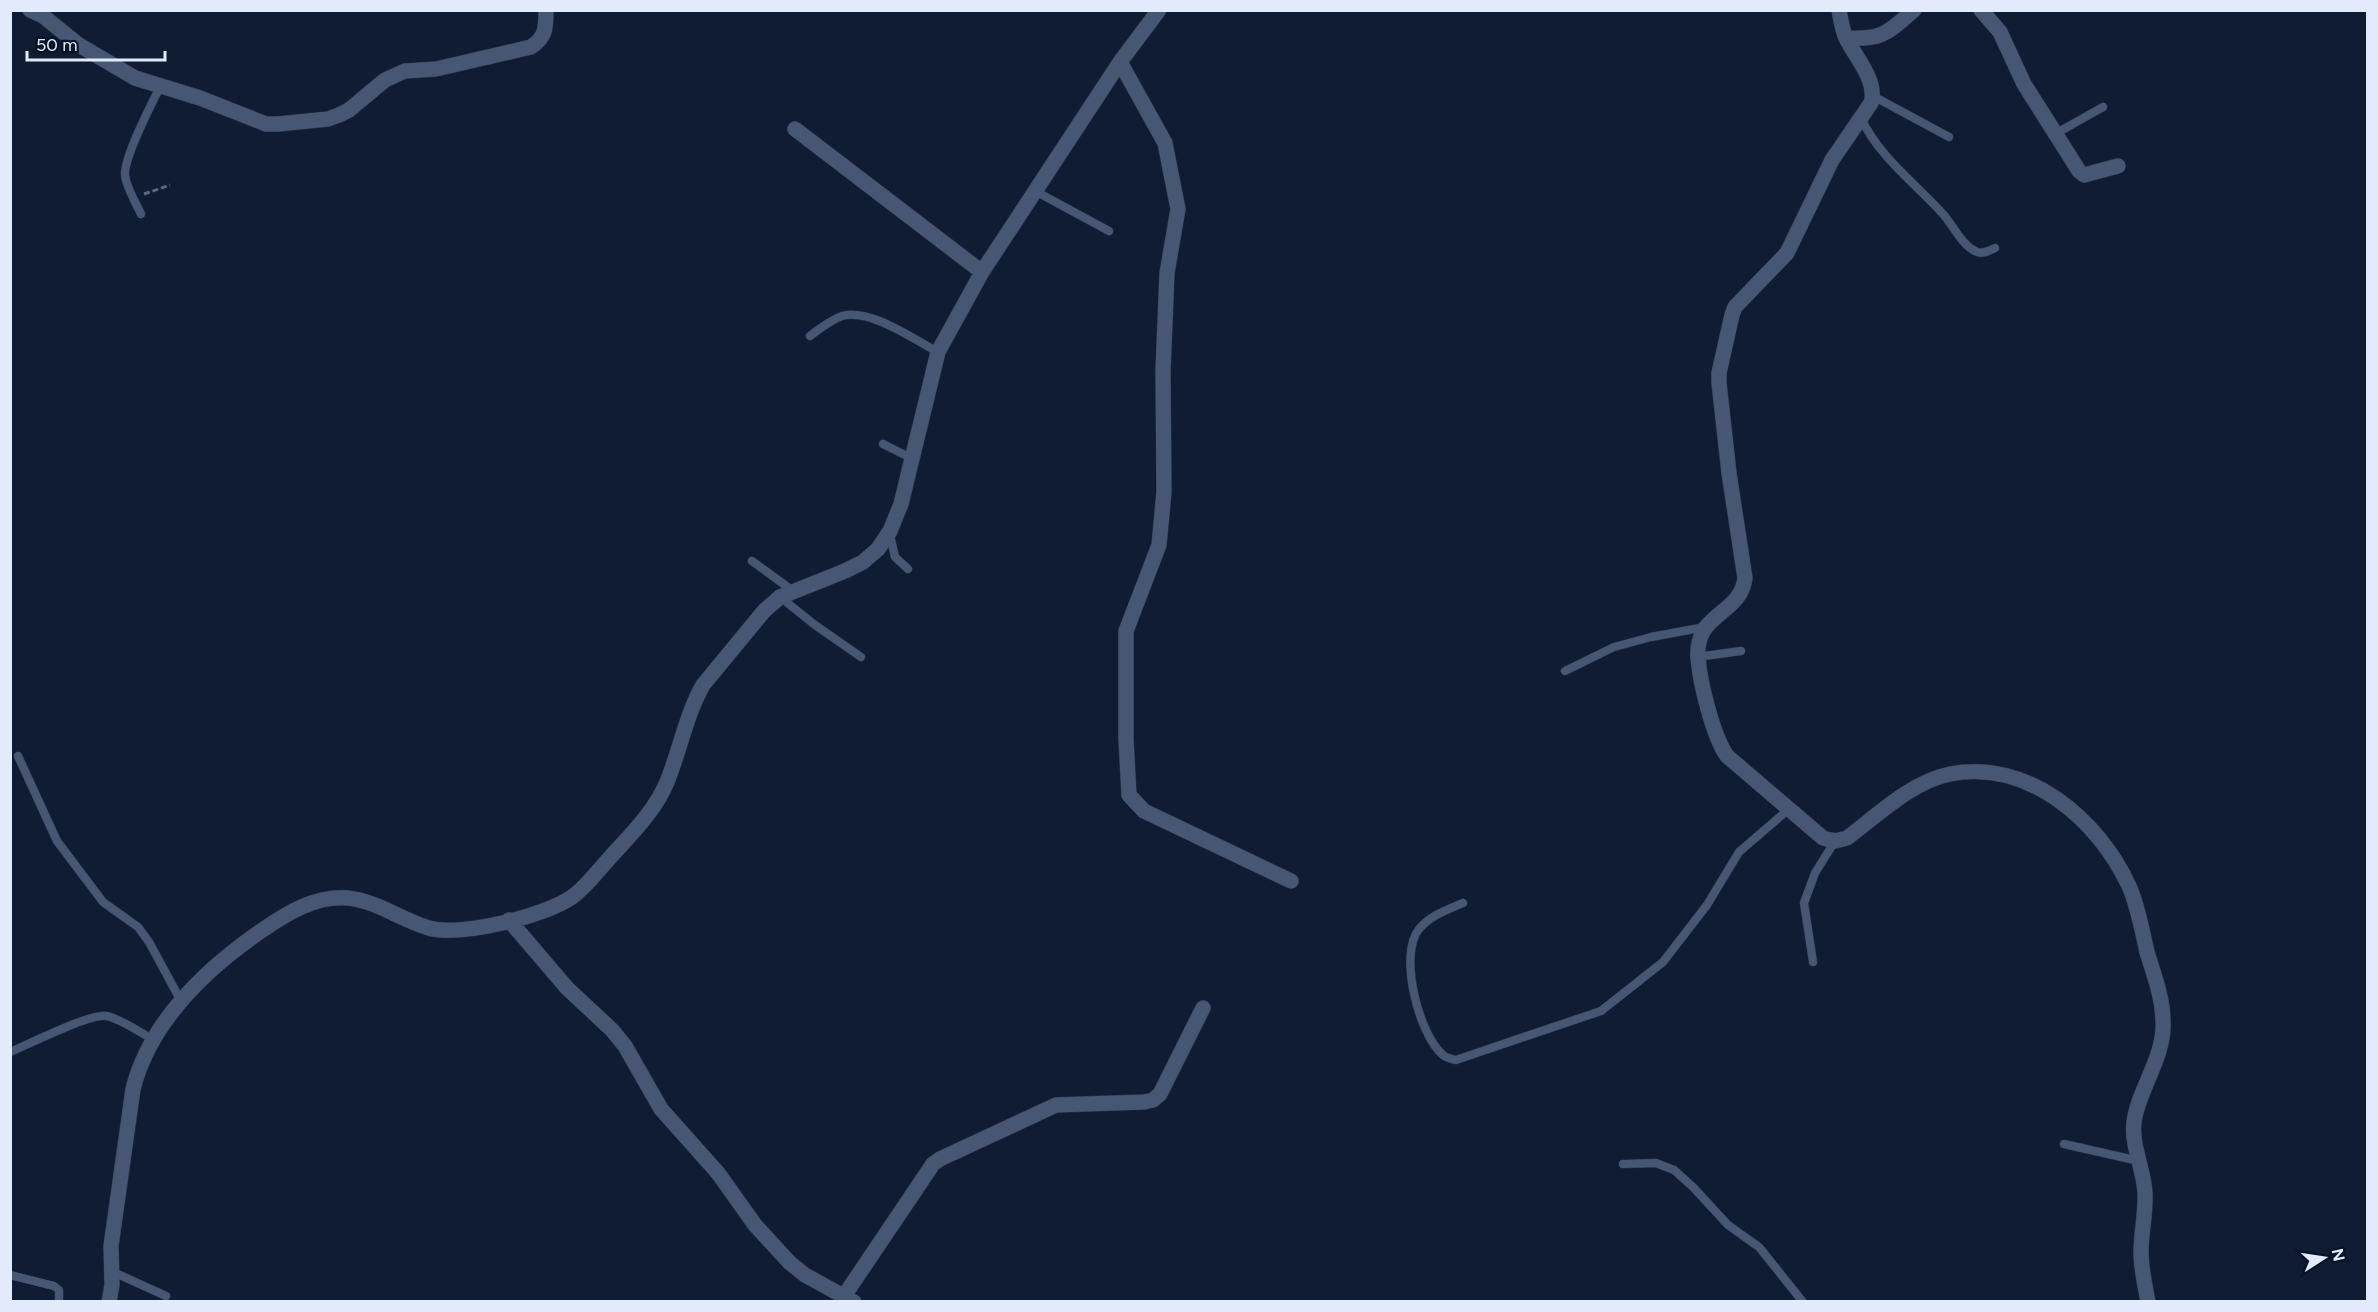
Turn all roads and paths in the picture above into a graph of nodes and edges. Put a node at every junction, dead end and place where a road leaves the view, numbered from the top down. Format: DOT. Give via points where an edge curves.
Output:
graph roads {
  1 [pos="30,10"];
  2 [pos="546,10"];
  3 [pos="1159,10"];
  4 [pos="1839,10"];
  5 [pos="1914,10"];
  6 [pos="1981,10"];
  7 [pos="1846,38"];
  8 [pos="1120,62"];
  9 [pos="160,87"];
  10 [pos="1873,96"];
  11 [pos="2103,106"];
  12 [pos="1862,118"];
  13 [pos="795,129"];
  14 [pos="2055,134"];
  15 [pos="1949,137"];
  16 [pos="2118,166"];
  17 [pos="170,185"];
  18 [pos="1035,191"];
  19 [pos="134,198"];
  20 [pos="141,214"];
  21 [pos="1109,231"];
  22 [pos="1995,248"];
  23 [pos="982,272"];
  24 [pos="810,336"];
  25 [pos="938,352"];
  26 [pos="883,444"];
  27 [pos="913,459"];
  28 [pos="890,531"];
  29 [pos="752,561"];
  30 [pos="908,569"];
  31 [pos="787,594"];
  32 [pos="1706,627"];
  33 [pos="1741,651"];
  34 [pos="861,657"];
  35 [pos="1697,657"];
  36 [pos="1565,671"];
  37 [pos="18,756"];
  38 [pos="1790,810"];
  39 [pos="1835,841"];
  40 [pos="1291,881"];
  41 [pos="1463,903"];
  42 [pos="509,920"];
  43 [pos="1813,962"];
  44 [pos="181,1001"];
  45 [pos="1203,1008"];
  46 [pos="154,1040"];
  47 [pos="10,1052"];
  48 [pos="2064,1144"];
  49 [pos="2140,1162"];
  50 [pos="1623,1164"];
  51 [pos="111,1271"];
  52 [pos="10,1275"];
  53 [pos="166,1296"];
  54 [pos="849,1299"];
  55 [pos="59,1302"];
  56 [pos="109,1302"];
  57 [pos="1803,1302"];
  58 [pos="2148,1302"];
  1 -- 9 [label="street" via="79,45 135,78"];
  2 -- 9 [label="street" via="542,39 531,47 446,67 405,70 394,74 349,110 328,119 266,124"];
  3 -- 8 [label="street"];
  4 -- 7 [label="street"];
  5 -- 7 [label="street" via="1880,36"];
  6 -- 14 [label="street" via="2000,32 2024,84"];
  7 -- 10 [label="street"];
  8 -- 18 [label="street"];
  8 -- 40 [label="street" via="1165,143 1178,209 1167,273 1164,492 1158,545 1126,630 1129,795 1144,811"];
  9 -- 19 [label="lane" via="127,161 125,176"];
  10 -- 12 [label="street"];
  10 -- 15 [label="lane"];
  11 -- 14 [label="lane"];
  12 -- 22 [label="lane" via="1869,134 1967,244 1978,252"];
  12 -- 32 [label="street" via="1832,160 1787,253 1732,315 1719,383 1745,578 1738,599"];
  13 -- 23 [label="street"];
  14 -- 16 [label="street" via="2084,175"];
  17 -- 19 [label="path"];
  18 -- 21 [label="lane"];
  18 -- 23 [label="street"];
  19 -- 20 [label="lane"];
  23 -- 25 [label="street"];
  24 -- 25 [label="lane" via="841,316 853,314 868,316"];
  25 -- 27 [label="street"];
  26 -- 27 [label="lane"];
  27 -- 28 [label="street"];
  28 -- 30 [label="lane" via="895,557"];
  28 -- 31 [label="street" via="863,562"];
  29 -- 31 [label="lane"];
  31 -- 34 [label="lane"];
  31 -- 42 [label="street" via="764,611 703,685 668,781 646,816 573,896"];
  32 -- 35 [label="street"];
  32 -- 36 [label="lane" via="1614,647"];
  33 -- 35 [label="lane"];
  35 -- 38 [label="street" via="1719,745"];
  37 -- 44 [label="lane" via="57,842 103,903 138,927"];
  38 -- 39 [label="street" via="1823,838"];
  38 -- 41 [label="lane" via="1739,852 1707,905 1663,962 1601,1011 1456,1060 1444,1056 1419,1015 1408,962 1418,930 1438,913"];
  39 -- 43 [label="lane" via="1815,873 1804,903"];
  39 -- 49 [label="street" via="1847,838 1915,787 1950,774 1989,773 2029,783 2069,807 2102,840 2129,887 2162,1003 2161,1044 2134,1121 2134,1142"];
  42 -- 44 [label="street" via="443,931 368,902 328,899 282,916 238,946"];
  42 -- 54 [label="street" via="567,988 625,1046 661,1109 718,1173 755,1225 790,1263"];
  44 -- 46 [label="street"];
  45 -- 54 [label="street" via="1160,1094 1153,1100 1056,1105 939,1159"];
  46 -- 47 [label="lane" via="104,1016"];
  46 -- 51 [label="street" via="133,1089 111,1246"];
  48 -- 49 [label="lane"];
  49 -- 58 [label="street" via="2146,1195 2141,1251"];
  50 -- 57 [label="lane" via="1656,1163 1674,1170 1728,1225 1759,1247"];
  51 -- 53 [label="lane"];
  51 -- 56 [label="street"];
  52 -- 55 [label="lane" via="54,1286 59,1290"];
}
